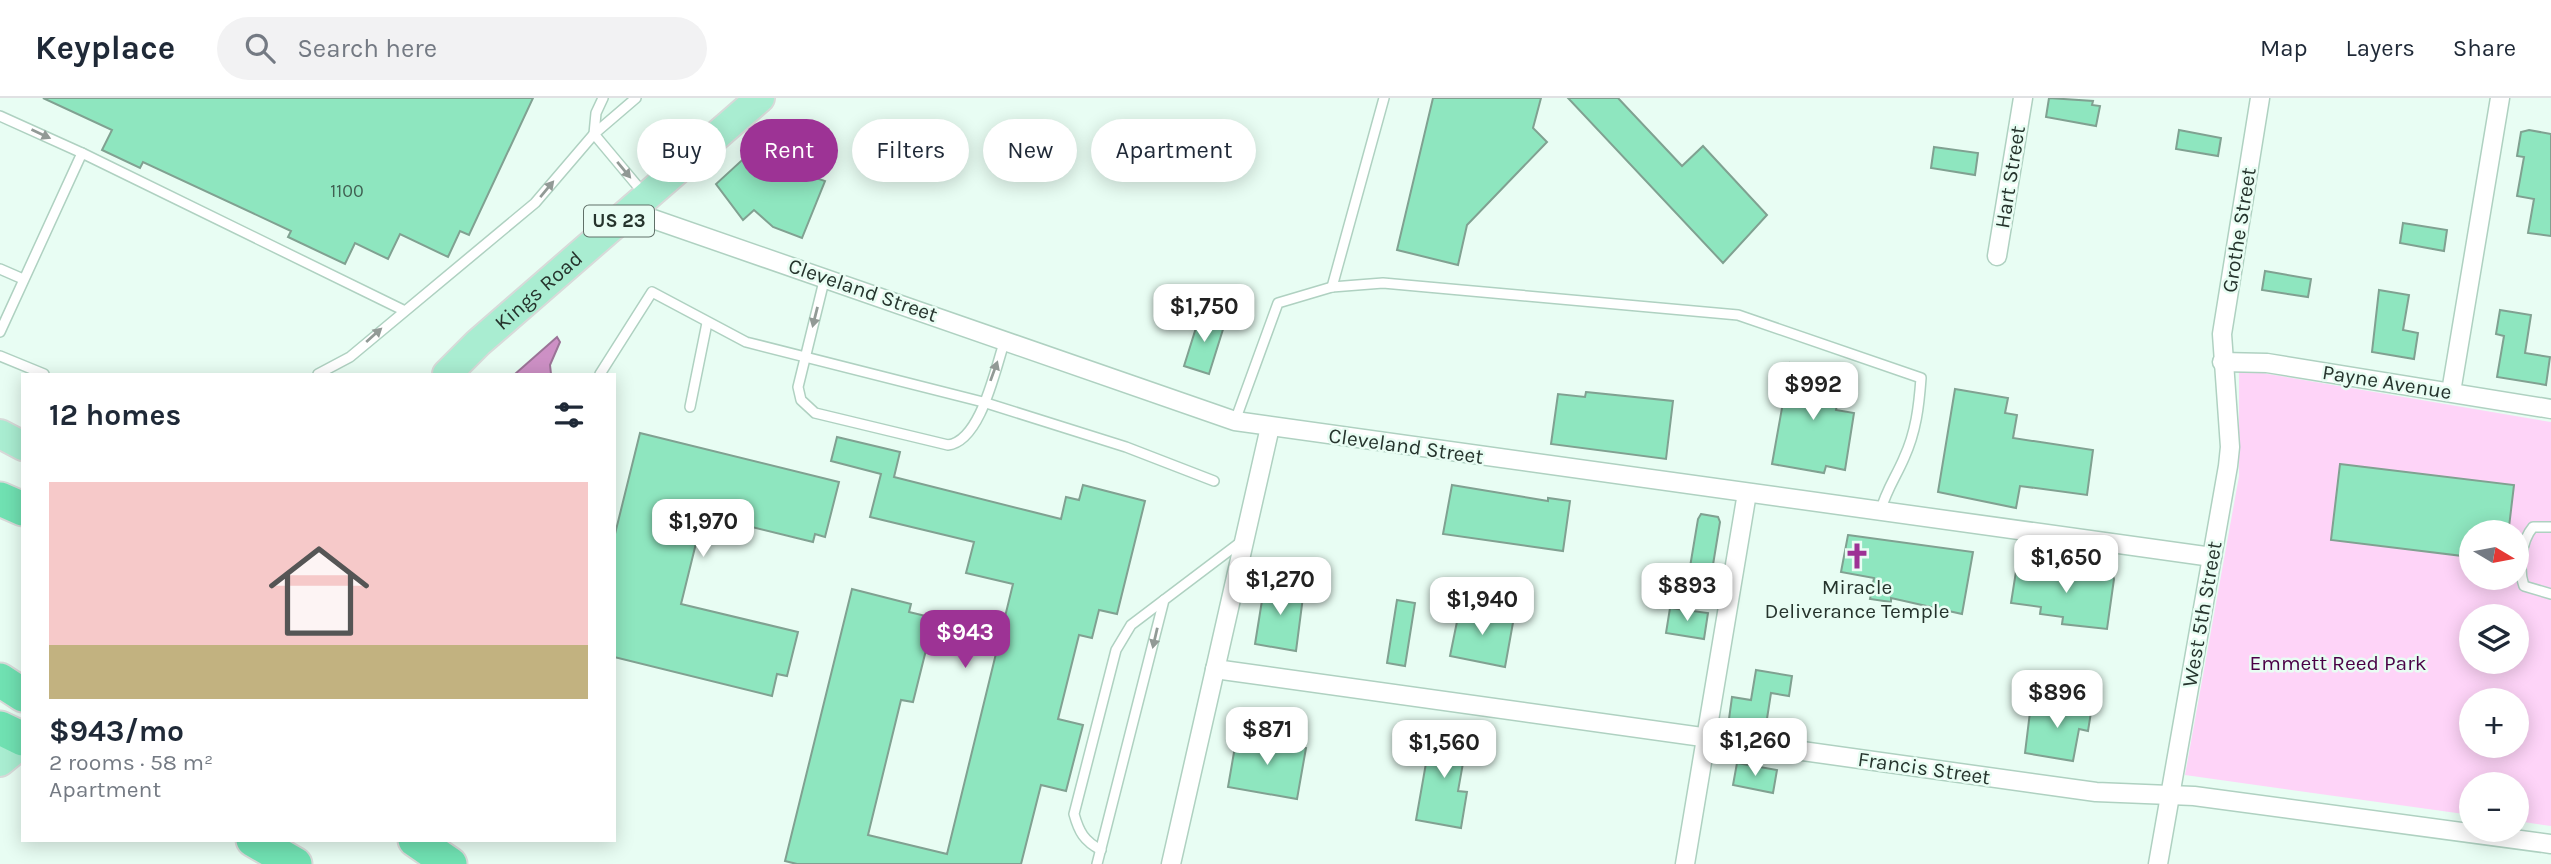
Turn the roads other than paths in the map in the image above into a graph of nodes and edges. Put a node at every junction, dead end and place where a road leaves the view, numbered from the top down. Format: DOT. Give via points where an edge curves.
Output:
graph roads {
  1 [pos="603,98"];
  2 [pos="636,98"];
  3 [pos="760,98"];
  4 [pos="1384,98"];
  5 [pos="2023,98"];
  6 [pos="2260,98"];
  7 [pos="2500,98"];
  8 [pos="0,116"];
  9 [pos="594,134"];
  10 [pos="82,153"];
  11 [pos="638,204"];
  12 [pos="1997,256"];
  13 [pos="0,269"];
  14 [pos="825,277"];
  15 [pos="23,279"];
  16 [pos="1332,288"];
  17 [pos="403,310"];
  18 [pos="3,318"];
  19 [pos="707,323"];
  20 [pos="0,332"];
  21 [pos="1006,340"];
  22 [pos="478,343"];
  23 [pos="0,356"];
  24 [pos="803,356"];
  25 [pos="2222,362"];
  26 [pos="42,373"];
  27 [pos="320,373"];
  28 [pos="435,373"];
  29 [pos="448,373"];
  30 [pos="601,373"];
  31 [pos="2451,392"];
  32 [pos="983,402"];
  33 [pos="690,407"];
  34 [pos="2551,409"];
  35 [pos="1235,421"];
  36 [pos="1270,427"];
  37 [pos="0,434"];
  38 [pos="21,445"];
  39 [pos="1214,481"];
  40 [pos="1747,493"];
  41 [pos="0,498"];
  42 [pos="21,501"];
  43 [pos="21,508"];
  44 [pos="1880,513"];
  45 [pos="2551,527"];
  46 [pos="1246,538"];
  47 [pos="2212,557"];
  48 [pos="2551,594"];
  49 [pos="1164,600"];
  50 [pos="1215,669"];
  51 [pos="0,680"];
  52 [pos="21,694"];
  53 [pos="0,728"];
  54 [pos="1707,737"];
  55 [pos="21,740"];
  56 [pos="21,743"];
  57 [pos="0,762"];
  58 [pos="2169,797"];
  59 [pos="418,842"];
  60 [pos="2551,844"];
  61 [pos="1101,850"];
  62 [pos="450,864"];
  63 [pos="1097,864"];
  64 [pos="1171,864"];
  65 [pos="1685,864"];
  66 [pos="2158,864"];
  1 -- 9 [label="lane"];
  2 -- 9 [label="lane"];
  3 -- 11 [label="main road, Kings Road / US 23"];
  4 -- 16 [label="lane"];
  5 -- 12 [label="street, Hart Street"];
  6 -- 25 [label="street, Grothe Street" via="2222,334"];
  7 -- 31 [label="street"];
  8 -- 10 [label="lane, one-way"];
  9 -- 11 [label="lane, one-way"];
  17 -- 9 [label="lane, one-way" via="535,203"];
  10 -- 15 [label="lane"];
  10 -- 17 [label="lane"];
  11 -- 14 [label="street, Cleveland Street"];
  11 -- 22 [label="main road, Kings Road / US 23"];
  13 -- 15 [label="lane"];
  14 -- 21 [label="street, Cleveland Street"];
  14 -- 24 [label="lane, one-way"];
  15 -- 18 [label="lane"];
  16 -- 35 [label="lane" via="1278,303"];
  16 -- 44 [label="lane" via="1383,283 1738,315 1921,378 1917,421"];
  27 -- 17 [label="lane, one-way" via="350,357"];
  18 -- 20 [label="lane"];
  19 -- 24 [label="lane" via="746,342"];
  19 -- 30 [label="lane" via="652,292"];
  19 -- 33 [label="lane"];
  32 -- 21 [label="lane, one-way"];
  21 -- 35 [label="street, Cleveland Street"];
  22 -- 28 [label="main road, US 23"];
  22 -- 29 [label="main road, Kings Road / US 23"];
  23 -- 26 [label="lane"];
  24 -- 32 [label="lane"];
  24 -- 32 [label="lane" via="798,387 802,400 815,413 948,445 968,436"];
  25 -- 31 [label="street, Payne Avenue" via="2267,363"];
  25 -- 47 [label="street, West 5th Street" via="2230,447"];
  31 -- 34 [label="street, Payne Avenue"];
  32 -- 39 [label="lane" via="1126,447"];
  35 -- 36 [label="street, Cleveland Street"];
  36 -- 40 [label="street, Cleveland Street"];
  36 -- 46 [label="street"];
  37 -- 38 [label="main road"];
  40 -- 44 [label="street, Cleveland Street"];
  40 -- 54 [label="street"];
  41 -- 42 [label="highway"];
  41 -- 43 [label="highway"];
  44 -- 47 [label="street, Cleveland Street"];
  45 -- 48 [label="lane" via="2533,527 2528,533 2521,566 2524,586"];
  46 -- 49 [label="lane"];
  46 -- 50 [label="street"];
  47 -- 58 [label="street, West 5th Street"];
  49 -- 61 [label="lane, one-way"];
  49 -- 61 [label="lane" via="1131,625 1116,650 1074,814 1078,830"];
  50 -- 54 [label="street, Francis Street"];
  50 -- 64 [label="street"];
  51 -- 52 [label="highway"];
  53 -- 55 [label="highway"];
  54 -- 58 [label="street, Francis Street" via="2096,792"];
  54 -- 65 [label="street"];
  56 -- 57 [label="main road"];
  58 -- 60 [label="street, Francis Street" via="2194,796"];
  58 -- 66 [label="street, West 5th Street"];
  59 -- 62 [label="highway"];
  61 -- 63 [label="lane"];
}
